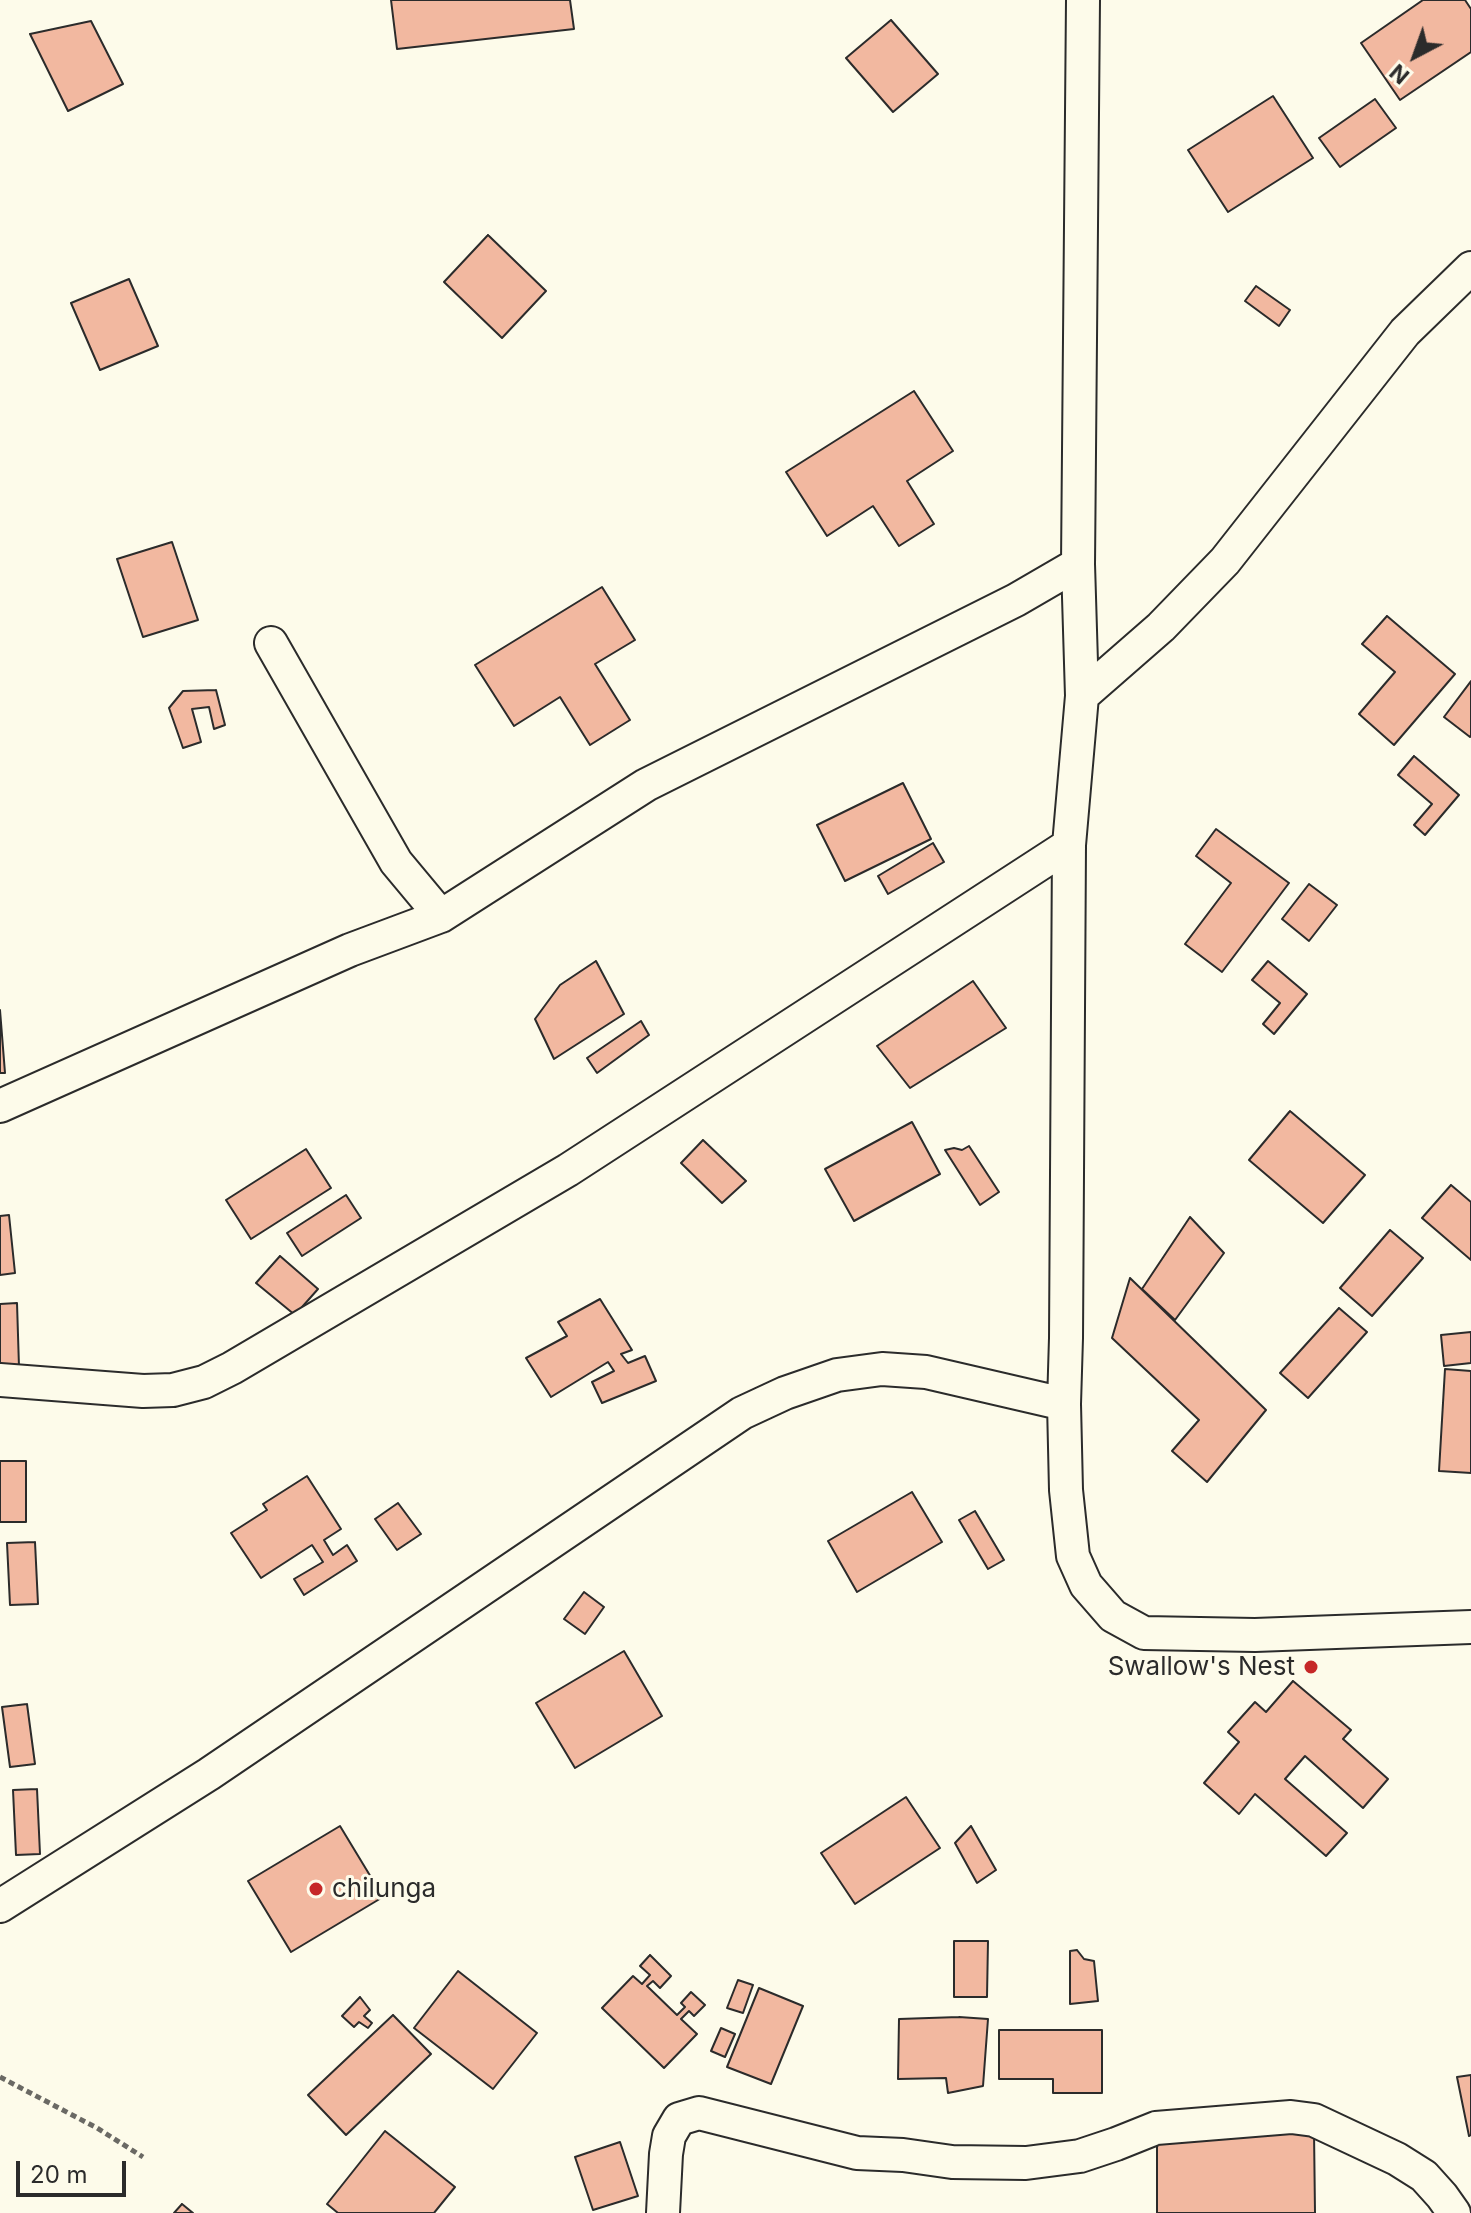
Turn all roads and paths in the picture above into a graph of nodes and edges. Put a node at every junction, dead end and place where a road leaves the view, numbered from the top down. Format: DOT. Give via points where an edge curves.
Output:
graph roads {
  1 [pos="1083,0"];
  2 [pos="1471,268"];
  3 [pos="1078,564"];
  4 [pos="271,643"];
  5 [pos="1082,696"];
  6 [pos="1069,845"];
  7 [pos="441,916"];
  8 [pos="0,1106"];
  9 [pos="0,1380"];
  10 [pos="1064,1404"];
  11 [pos="1471,1627"];
  12 [pos="0,1906"];
  13 [pos="0,2077"];
  14 [pos="143,2157"];
  15 [pos="663,2213"];
  16 [pos="1454,2213"];
  1 -- 3 [label="street"];
  2 -- 5 [label="street" via="1405,332 1225,561 1161,627"];
  3 -- 5 [label="street"];
  3 -- 7 [label="street" via="646,785"];
  4 -- 7 [label="street" via="396,862"];
  5 -- 6 [label="street"];
  6 -- 9 [label="street" via="568,1170 232,1368 204,1382 158,1391"];
  6 -- 10 [label="street"];
  7 -- 8 [label="street" via="350,950"];
  10 -- 11 [label="street" via="1073,1556 1086,1585 1113,1616 1144,1633 1255,1635"];
  10 -- 12 [label="street" via="926,1372 882,1369 837,1375 742,1413 209,1774"];
  13 -- 14 [label="path"];
  15 -- 16 [label="street" via="669,2136 679,2119 699,2113 857,2153 1026,2163 1080,2156 1156,2128 1291,2117 1314,2120 1424,2176"];
}
